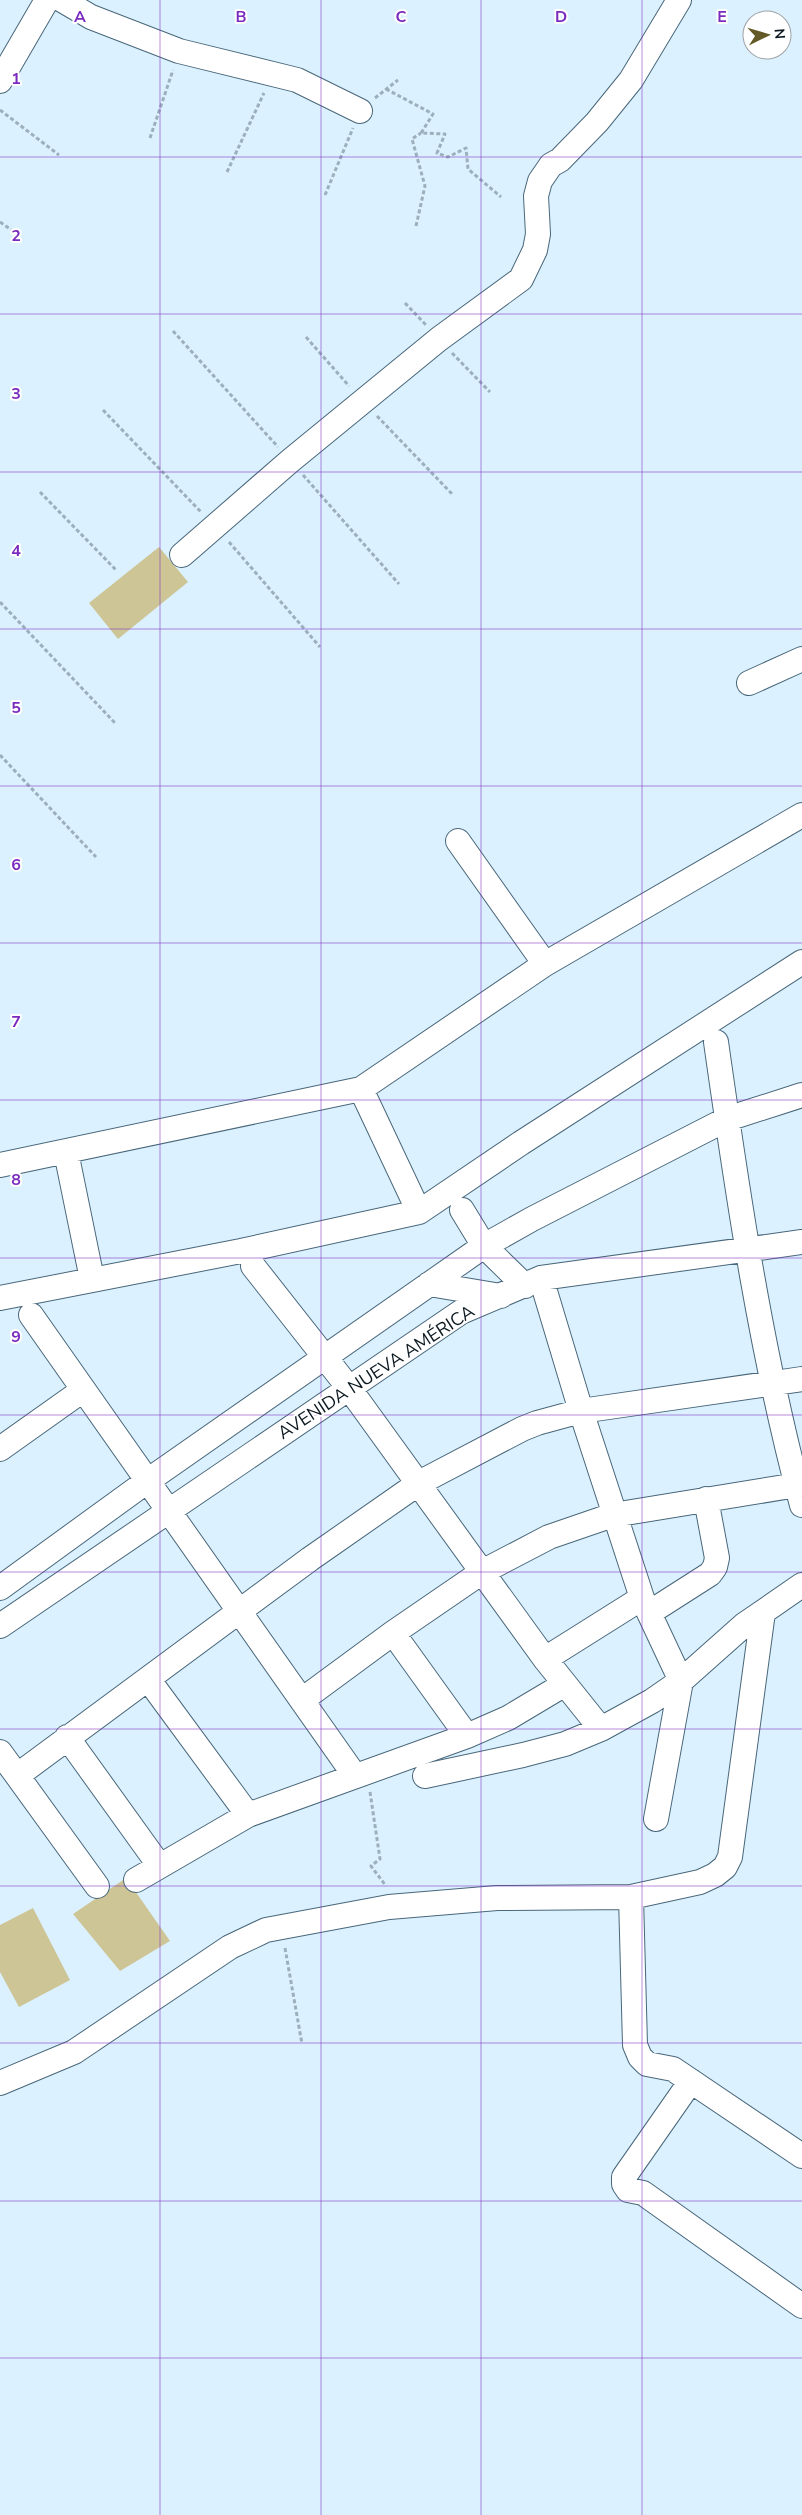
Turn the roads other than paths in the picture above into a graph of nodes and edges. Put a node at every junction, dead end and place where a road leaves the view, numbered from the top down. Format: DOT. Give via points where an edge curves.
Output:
graph roads {
  1 [pos="48,0"];
  2 [pos="62,0"];
  3 [pos="679,0"];
  4 [pos="0,81"];
  5 [pos="360,111"];
  6 [pos="182,555"];
  7 [pos="802,659"];
  8 [pos="749,683"];
  9 [pos="802,815"];
  10 [pos="458,840"];
  11 [pos="802,962"];
  12 [pos="545,964"];
  13 [pos="716,1042"];
  14 [pos="362,1089"];
  15 [pos="802,1095"];
  16 [pos="727,1119"];
  17 [pos="66,1152"];
  18 [pos="0,1165"];
  19 [pos="462,1210"];
  20 [pos="419,1212"];
  21 [pos="802,1242"];
  22 [pos="484,1246"];
  23 [pos="748,1250"];
  24 [pos="253,1266"];
  25 [pos="92,1280"];
  26 [pos="533,1282"];
  27 [pos="428,1284"];
  28 [pos="500,1296"];
  29 [pos="0,1298"];
  30 [pos="31,1315"];
  31 [pos="324,1356"];
  32 [pos="802,1379"];
  33 [pos="773,1384"];
  34 [pos="349,1388"];
  35 [pos="83,1390"];
  36 [pos="581,1411"];
  37 [pos="0,1449"];
  38 [pos="146,1482"];
  39 [pos="419,1483"];
  40 [pos="799,1495"];
  41 [pos="706,1499"];
  42 [pos="167,1512"];
  43 [pos="613,1515"];
  44 [pos="482,1572"];
  45 [pos="802,1584"];
  46 [pos="0,1588"];
  47 [pos="645,1605"];
  48 [pos="238,1612"];
  49 [pos="763,1612"];
  50 [pos="0,1626"];
  51 [pos="393,1633"];
  52 [pos="545,1659"];
  53 [pos="148,1679"];
  54 [pos="681,1680"];
  55 [pos="565,1684"];
  56 [pos="302,1700"];
  57 [pos="602,1729"];
  58 [pos="467,1736"];
  59 [pos="67,1737"];
  60 [pos="0,1752"];
  61 [pos="361,1774"];
  62 [pos="18,1775"];
  63 [pos="425,1776"];
  64 [pos="248,1815"];
  65 [pos="656,1819"];
  66 [pos="159,1865"];
  67 [pos="136,1880"];
  68 [pos="97,1886"];
  69 [pos="631,1897"];
  70 [pos="691,2081"];
  71 [pos="0,2083"];
  72 [pos="802,2156"];
  73 [pos="802,2306"];
  1 -- 4 [label="street"];
  2 -- 5 [label="street" via="90,17 180,51 297,80"];
  3 -- 6 [label="street" via="631,80 597,122 540,181 536,196 538,234 530,265 521,279 438,339"];
  7 -- 8 [label="street"];
  9 -- 12 [label="street"];
  10 -- 12 [label="street"];
  11 -- 20 [label="street"];
  12 -- 14 [label="street"];
  13 -- 16 [label="street"];
  14 -- 17 [label="street"];
  14 -- 20 [label="street"];
  15 -- 16 [label="street"];
  16 -- 22 [label="street"];
  16 -- 23 [label="street"];
  17 -- 18 [label="street"];
  17 -- 25 [label="street"];
  19 -- 22 [label="street"];
  20 -- 25 [label="street"];
  21 -- 23 [label="street, AVENIDA NUEVA AMÉRICA"];
  22 -- 26 [label="street"];
  22 -- 27 [label="street"];
  23 -- 26 [label="street, AVENIDA NUEVA AMÉRICA"];
  23 -- 33 [label="street"];
  24 -- 31 [label="street"];
  25 -- 29 [label="street"];
  26 -- 28 [label="street, AVENIDA NUEVA AMÉRICA"];
  26 -- 36 [label="street"];
  27 -- 28 [label="street"];
  27 -- 31 [label="street"];
  28 -- 34 [label="street, AVENIDA NUEVA AMÉRICA" via="461,1312"];
  30 -- 35 [label="street"];
  31 -- 34 [label="street"];
  31 -- 38 [label="street"];
  32 -- 33 [label="street"];
  33 -- 36 [label="street"];
  33 -- 40 [label="street"];
  34 -- 39 [label="street"];
  34 -- 42 [label="street, AVENIDA NUEVA AMÉRICA"];
  35 -- 37 [label="street"];
  35 -- 38 [label="street"];
  36 -- 39 [label="street" via="522,1429"];
  36 -- 43 [label="street"];
  38 -- 42 [label="street"];
  38 -- 46 [label="street"];
  39 -- 44 [label="street"];
  39 -- 48 [label="street"];
  40 -- 41 [label="street"];
  41 -- 43 [label="street"];
  41 -- 47 [label="street" via="717,1558 715,1567 710,1574"];
  42 -- 48 [label="street"];
  42 -- 50 [label="street, AVENIDA NUEVA AMÉRICA"];
  43 -- 44 [label="street" via="549,1537"];
  43 -- 47 [label="street"];
  44 -- 51 [label="street"];
  44 -- 52 [label="street"];
  45 -- 49 [label="street"];
  47 -- 52 [label="street"];
  47 -- 54 [label="street"];
  48 -- 53 [label="street"];
  48 -- 56 [label="street"];
  49 -- 54 [label="street" via="726,1639"];
  49 -- 69 [label="street" via="730,1857 725,1867 700,1882"];
  51 -- 56 [label="street"];
  51 -- 58 [label="street"];
  52 -- 55 [label="street"];
  53 -- 59 [label="street"];
  53 -- 64 [label="street"];
  54 -- 57 [label="street" via="652,1701"];
  54 -- 65 [label="street"];
  55 -- 57 [label="street"];
  55 -- 58 [label="street" via="508,1718"];
  56 -- 61 [label="street"];
  57 -- 63 [label="street" via="523,1756"];
  58 -- 61 [label="street"];
  59 -- 62 [label="street"];
  59 -- 66 [label="street"];
  60 -- 62 [label="street"];
  61 -- 64 [label="street"];
  62 -- 68 [label="street"];
  64 -- 66 [label="street"];
  66 -- 67 [label="street"];
  69 -- 70 [label="street" via="635,2045 647,2064 673,2069"];
  69 -- 71 [label="street" via="497,1898 397,1906 282,1927 245,1938 74,2052"];
  70 -- 72 [label="street"];
  70 -- 73 [label="street" via="624,2178 624,2184 628,2190 643,2193"];
}
